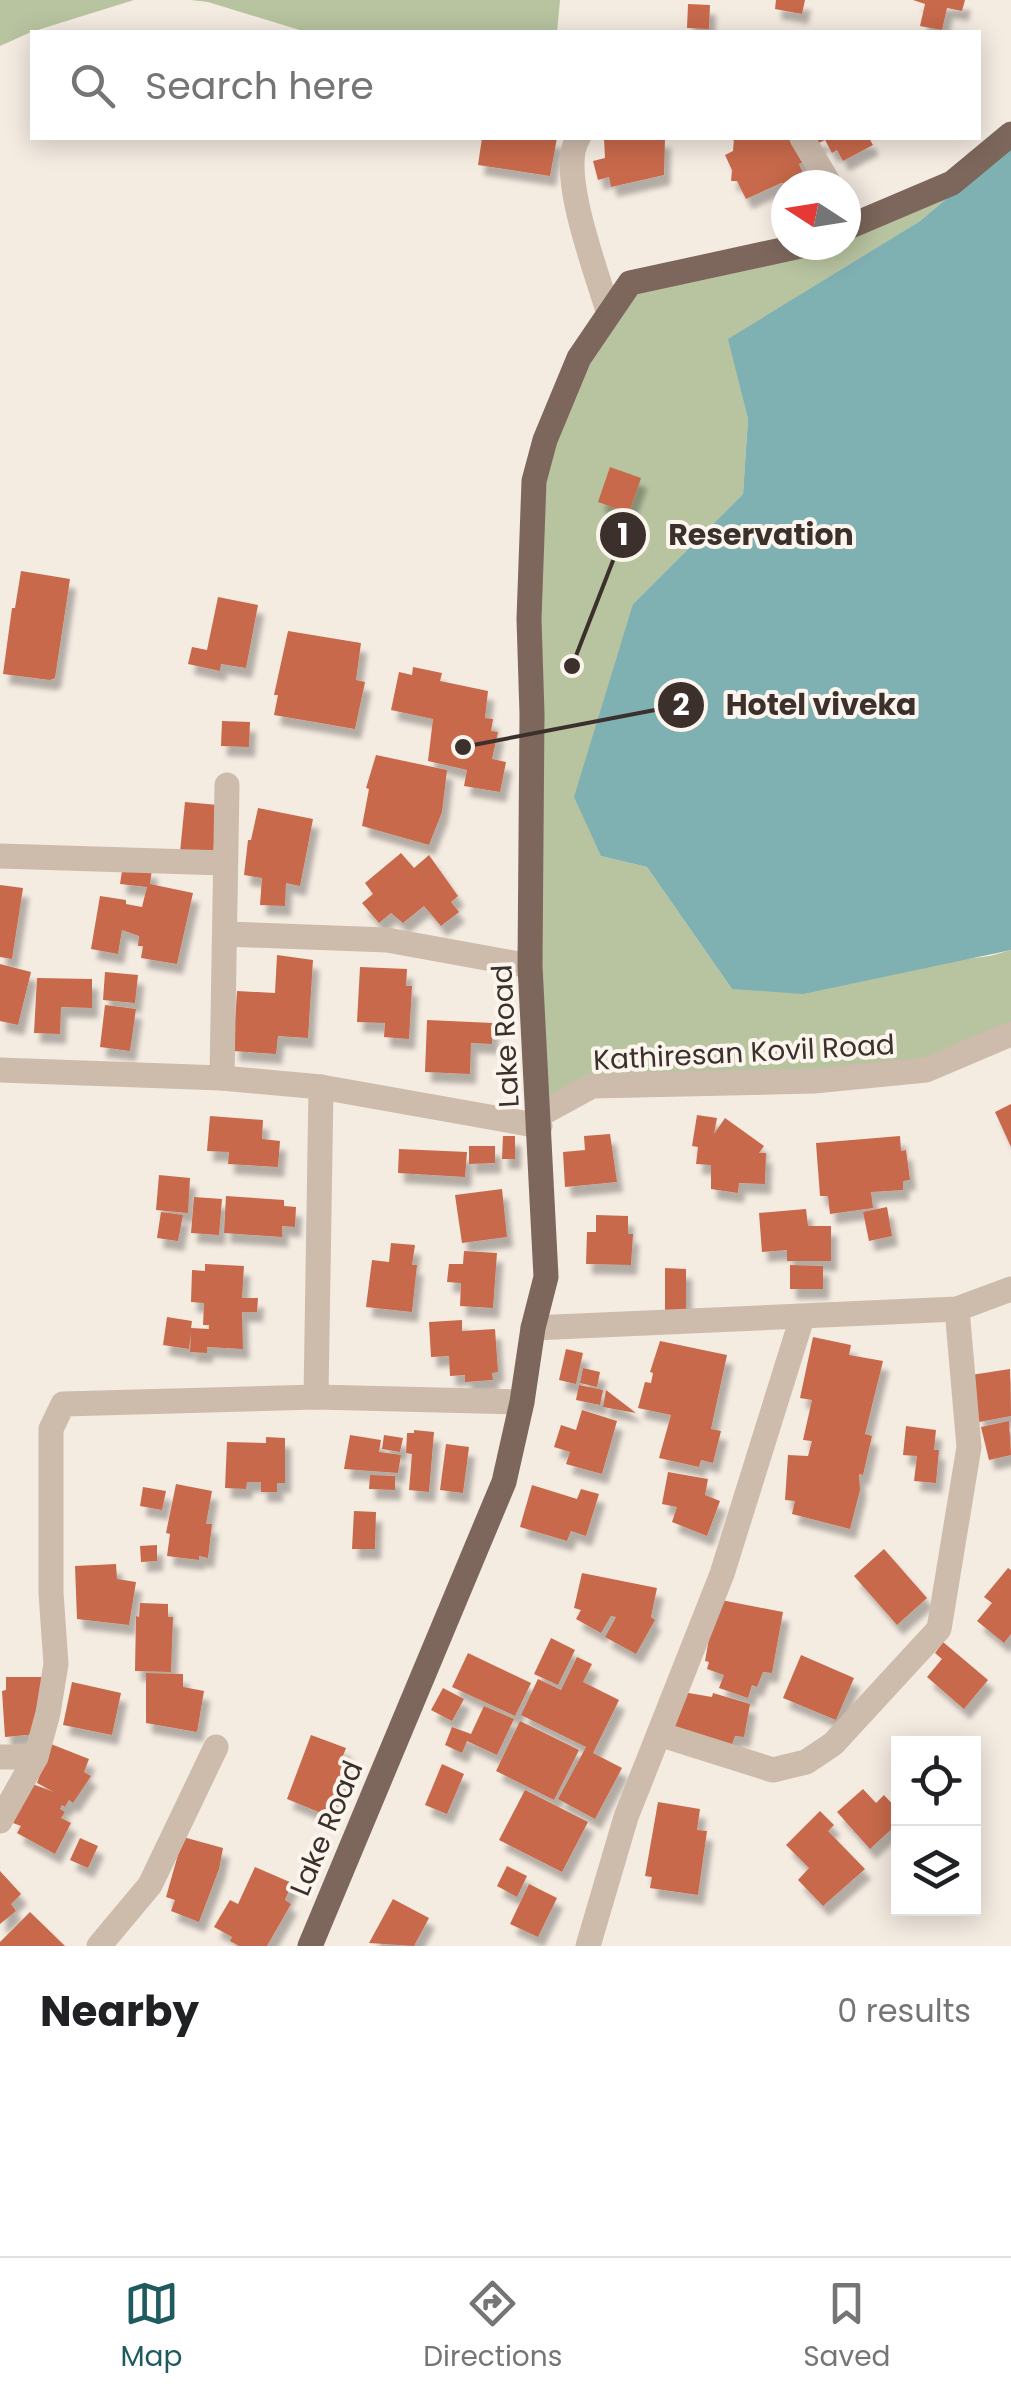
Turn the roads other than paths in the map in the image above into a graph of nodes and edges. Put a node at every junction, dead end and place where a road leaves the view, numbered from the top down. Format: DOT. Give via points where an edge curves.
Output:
graph roads {
  1 [pos="1011,134"];
  2 [pos="577,140"];
  3 [pos="803,140"];
  4 [pos="821,170"];
  5 [pos="861,219"];
  6 [pos="771,253"];
  7 [pos="609,314"];
  8 [pos="227,785"];
  9 [pos="0,856"];
  10 [pos="224,863"];
  11 [pos="226,934"];
  12 [pos="530,966"];
  13 [pos="1011,1034"];
  14 [pos="0,1070"];
  15 [pos="222,1078"];
  16 [pos="321,1088"];
  17 [pos="540,1121"];
  18 [pos="1011,1289"];
  19 [pos="957,1309"];
  20 [pos="802,1318"];
  21 [pos="533,1328"];
  22 [pos="316,1397"];
  23 [pos="522,1402"];
  24 [pos="659,1734"];
  25 [pos="216,1747"];
  26 [pos="0,1757"];
  27 [pos="36,1757"];
  28 [pos="0,1822"];
  29 [pos="99,1946"];
  30 [pos="310,1946"];
  31 [pos="588,1946"];
  1 -- 5 [label="main road" via="952,183"];
  2 -- 7 [label="street" via="572,183"];
  3 -- 4 [label="street"];
  6 -- 7 [label="main road, Lake Road" via="630,284"];
  7 -- 12 [label="main road, Lake Road" via="579,358 534,481"];
  8 -- 10 [label="street"];
  9 -- 10 [label="street"];
  10 -- 11 [label="street"];
  11 -- 12 [label="street" via="387,940"];
  11 -- 15 [label="street"];
  12 -- 17 [label="main road, Lake Road"];
  13 -- 17 [label="street, Kathiresan Kovil Road" via="926,1070 814,1081 592,1086"];
  14 -- 15 [label="street"];
  15 -- 16 [label="street"];
  16 -- 17 [label="street"];
  16 -- 22 [label="street"];
  17 -- 21 [label="main road, Lake Road" via="546,1277"];
  18 -- 19 [label="street"];
  19 -- 20 [label="street"];
  19 -- 24 [label="street" via="969,1446 938,1629 833,1744 806,1762 774,1770"];
  20 -- 21 [label="street"];
  20 -- 24 [label="street" via="722,1574"];
  21 -- 23 [label="main road, Lake Road"];
  22 -- 23 [label="street"];
  22 -- 27 [label="street" via="62,1404 51,1429 56,1664"];
  23 -- 30 [label="main road, Lake Road" via="504,1482"];
  24 -- 31 [label="street"];
  25 -- 29 [label="street" via="150,1885"];
  26 -- 27 [label="street"];
  27 -- 28 [label="street"];
}
